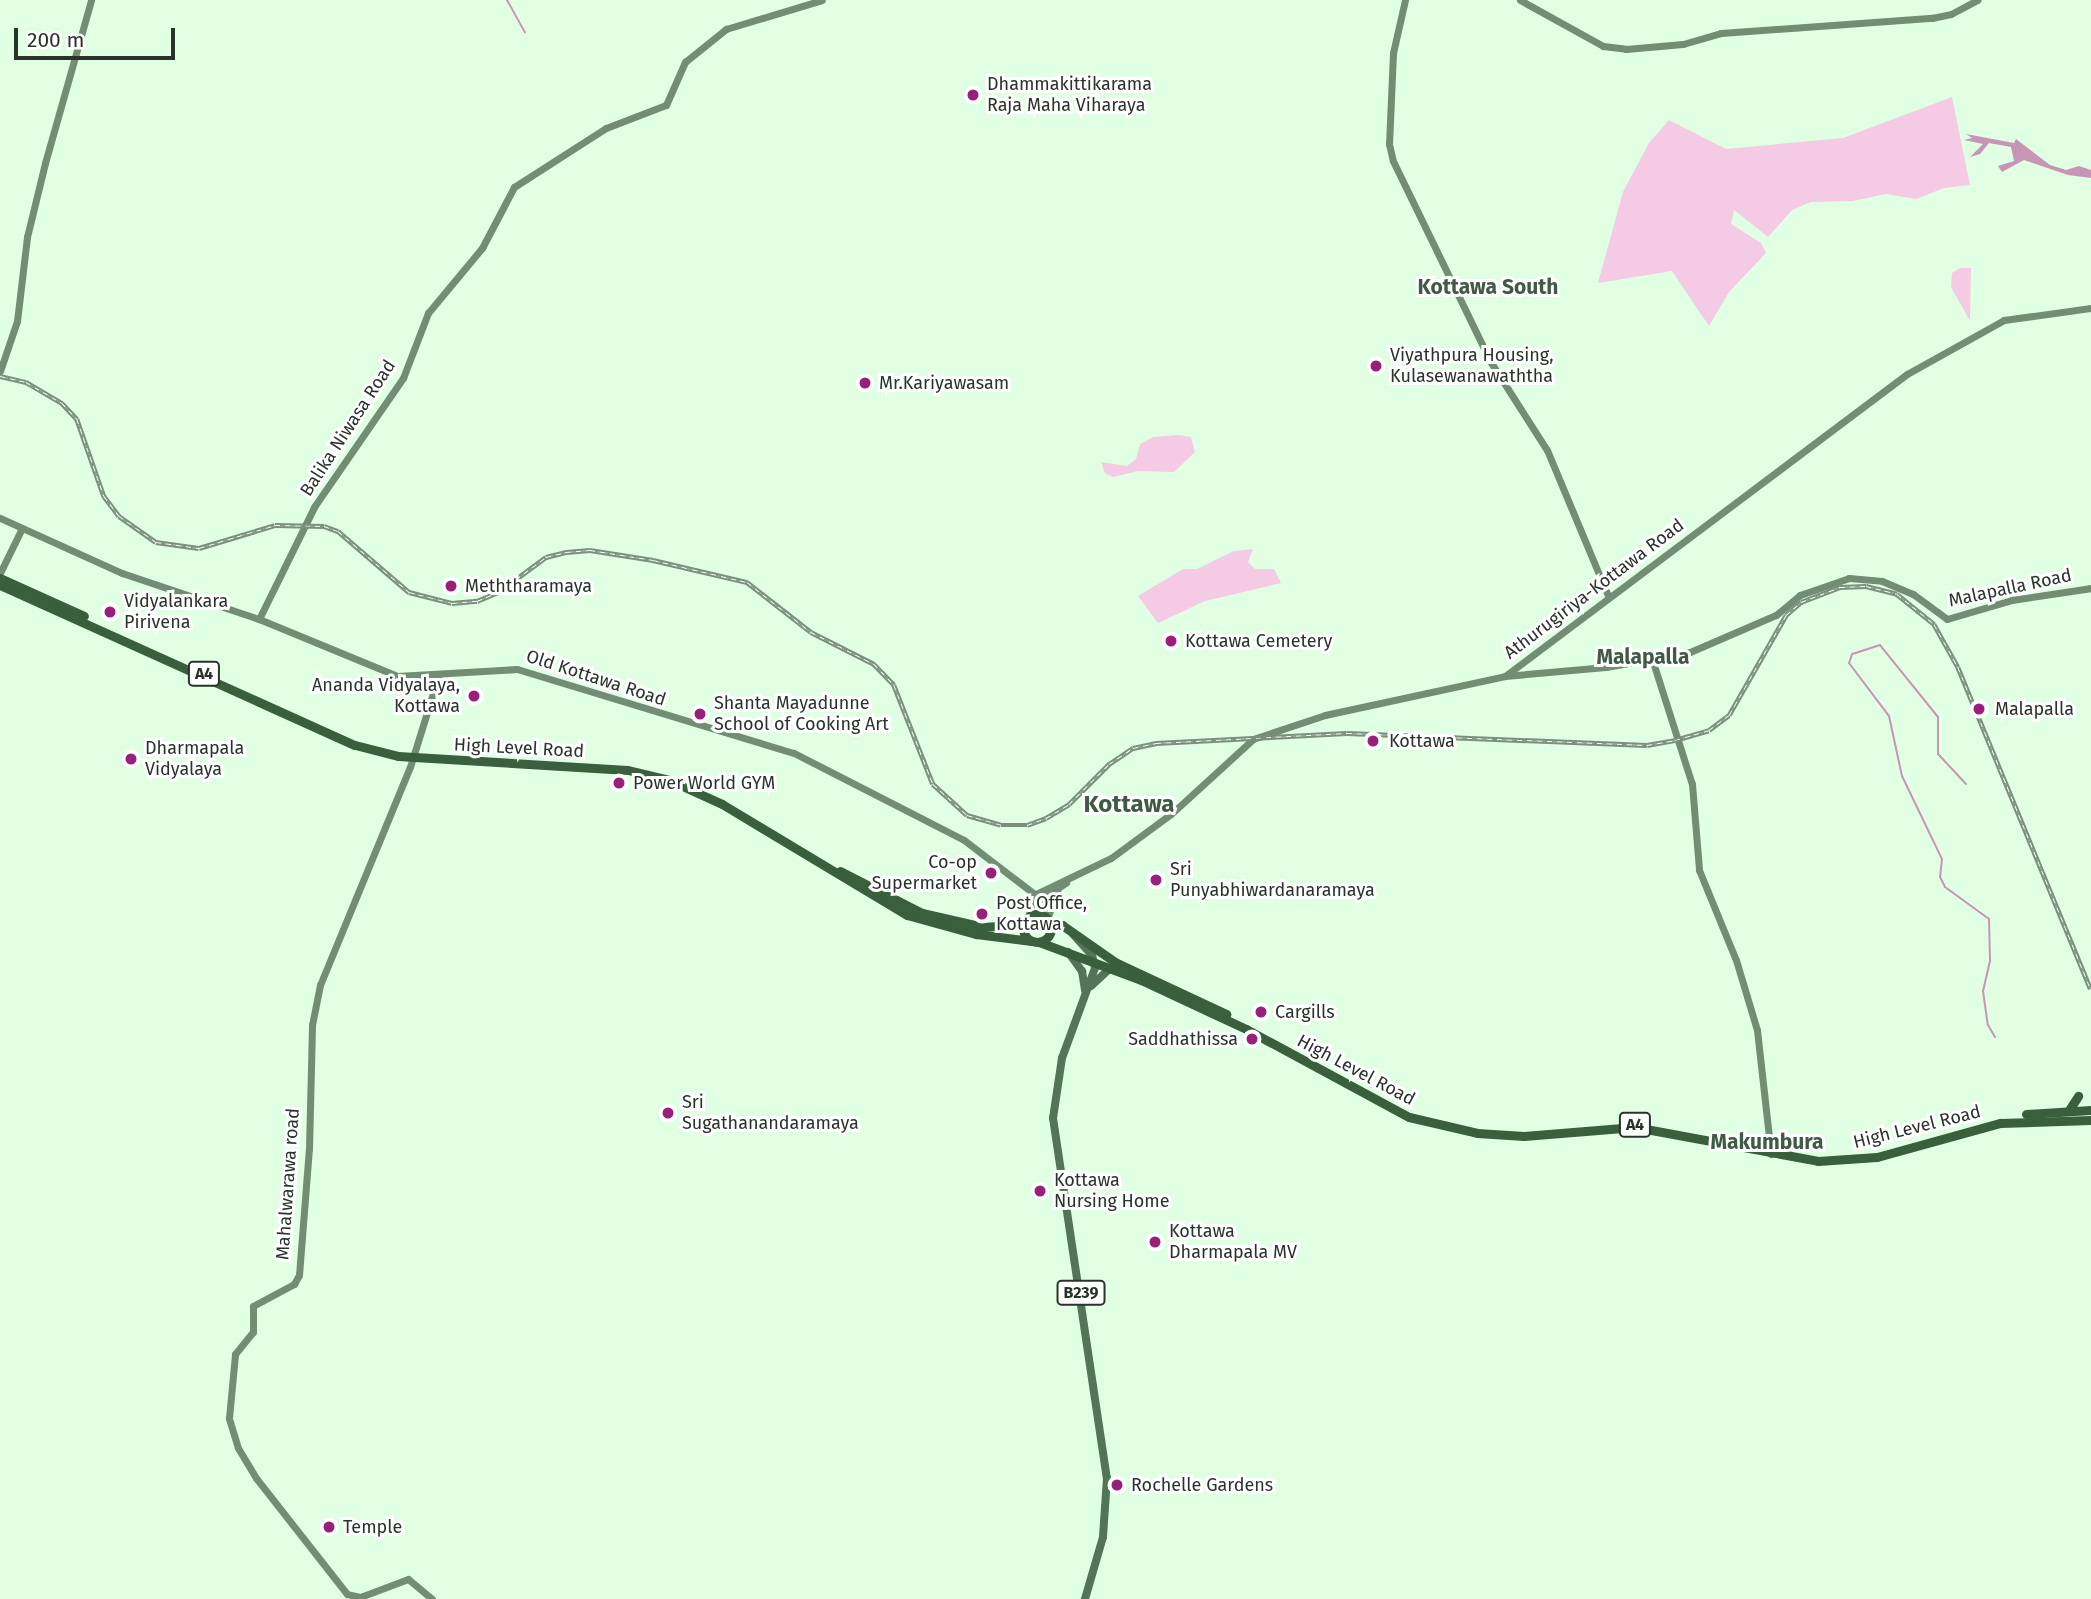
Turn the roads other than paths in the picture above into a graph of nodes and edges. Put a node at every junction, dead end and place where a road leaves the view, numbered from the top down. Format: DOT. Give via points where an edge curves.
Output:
graph roads {
  1 [pos="91,0"];
  2 [pos="822,0"];
  3 [pos="1405,0"];
  4 [pos="1520,0"];
  5 [pos="1976,0"];
  6 [pos="2091,308"];
  7 [pos="0,371"];
  8 [pos="0,518"];
  9 [pos="22,528"];
  10 [pos="0,575"];
  11 [pos="0,585"];
  12 [pos="2091,588"];
  13 [pos="1608,596"];
  14 [pos="259,619"];
  15 [pos="1651,659"];
  16 [pos="439,674"];
  17 [pos="1504,677"];
  18 [pos="414,756"];
  19 [pos="1066,882"];
  20 [pos="1057,891"];
  21 [pos="1037,897"];
  22 [pos="1046,919"];
  23 [pos="1026,921"];
  24 [pos="1073,933"];
  25 [pos="1036,942"];
  26 [pos="1068,952"];
  27 [pos="1095,962"];
  28 [pos="1110,968"];
  29 [pos="1088,988"];
  30 [pos="2078,1096"];
  31 [pos="2091,1110"];
  32 [pos="2069,1111"];
  33 [pos="2091,1120"];
  34 [pos="1524,1134"];
  35 [pos="1772,1153"];
  36 [pos="432,1599"];
  37 [pos="1085,1599"];
  1 -- 7 [label="street" via="45,163 27,237 17,321"];
  2 -- 14 [label="street, Balika Niwasa Road" via="726,29 685,62 666,104 606,128 514,187 482,248 428,313 403,378 314,507"];
  3 -- 13 [label="street" via="1393,53 1389,144 1393,161 1490,361 1547,450"];
  4 -- 5 [label="street" via="1603,46 1626,49 1684,44 1721,33 1931,18 1951,14"];
  6 -- 13 [label="street, Athurugiriya-Kottawa Road" via="2004,320 1937,356 1863,403"];
  8 -- 9 [label="street, Old Kottawa Road"];
  9 -- 10 [label="street"];
  9 -- 14 [label="street, Old Kottawa Road" via="122,573"];
  10 -- 18 [label="highway, High Level Road / A4" via="356,742"];
  11 -- 18 [label="highway, High Level Road / A4" via="333,737"];
  12 -- 15 [label="street, Malapalla Road" via="2012,600 1947,619 1913,594 1882,581 1849,578 1800,595 1776,615 1724,639"];
  13 -- 17 [label="street, Athurugiriya-Kottawa Road"];
  14 -- 16 [label="street, Old Kottawa Road" via="397,676"];
  15 -- 17 [label="street, Malapalla Road"];
  15 -- 35 [label="street" via="1692,785 1699,870 1736,960 1757,1030"];
  16 -- 18 [label="street, Mahalwarawa road"];
  16 -- 21 [label="street, Old Kottawa Road" via="517,669 794,753 941,826 1000,864"];
  17 -- 19 [label="street, Athurugiriya-Kottawa Road" via="1325,715 1253,739 1171,814 1094,869"];
  18 -- 23 [label="highway, High Level Road / A4" via="629,766 671,776 724,800 902,906 984,927"];
  18 -- 25 [label="highway, High Level Road / A4" via="628,770 669,780 745,817 880,903 907,915 976,934"];
  18 -- 36 [label="street, Mahalwarawa road" via="327,962 316,1002 299,1275 294,1284 253,1306 253,1332 235,1354 229,1418 238,1448 256,1478 346,1594 360,1597 408,1579"];
  19 -- 20 [label="street, Athurugiriya-Kottawa Road"];
  19 -- 21 [label="street, Athurugiriya-Kottawa Road"];
  20 -- 21 [label="street, Athurugiriya-Kottawa Road"];
  20 -- 22 [label="street"];
  21 -- 22 [label="street"];
  21 -- 23 [label="street"];
  22 -- 23 [label="highway, High Level Road"];
  22 -- 24 [label="highway, High Level Road / A4"];
  22 -- 25 [label="highway" via="1049,934"];
  23 -- 25 [label="highway" via="1024,932"];
  24 -- 27 [label="main road"];
  24 -- 34 [label="highway, High Level Road / A4" via="1115,962 1201,1000 1397,1108 1478,1129"];
  25 -- 26 [label="highway, High Level Road / A4"];
  26 -- 27 [label="highway, High Level Road / A4"];
  26 -- 29 [label="main road"];
  27 -- 28 [label="highway, High Level Road / A4"];
  27 -- 29 [label="main road, B239"];
  28 -- 29 [label="main road, B239"];
  28 -- 34 [label="highway, High Level Road / A4" via="1246,1029 1409,1117 1477,1133"];
  29 -- 37 [label="main road, B239" via="1062,1058 1053,1108 1107,1461 1103,1536"];
  30 -- 32 [label="highway"];
  31 -- 32 [label="highway, High Level Road / A4"];
  32 -- 35 [label="highway, High Level Road / A4" via="2020,1115 1856,1156"];
  33 -- 35 [label="highway, High Level Road / A4" via="2000,1123 1856,1160"];
  34 -- 35 [label="highway, High Level Road / A4" via="1640,1124"];
}
